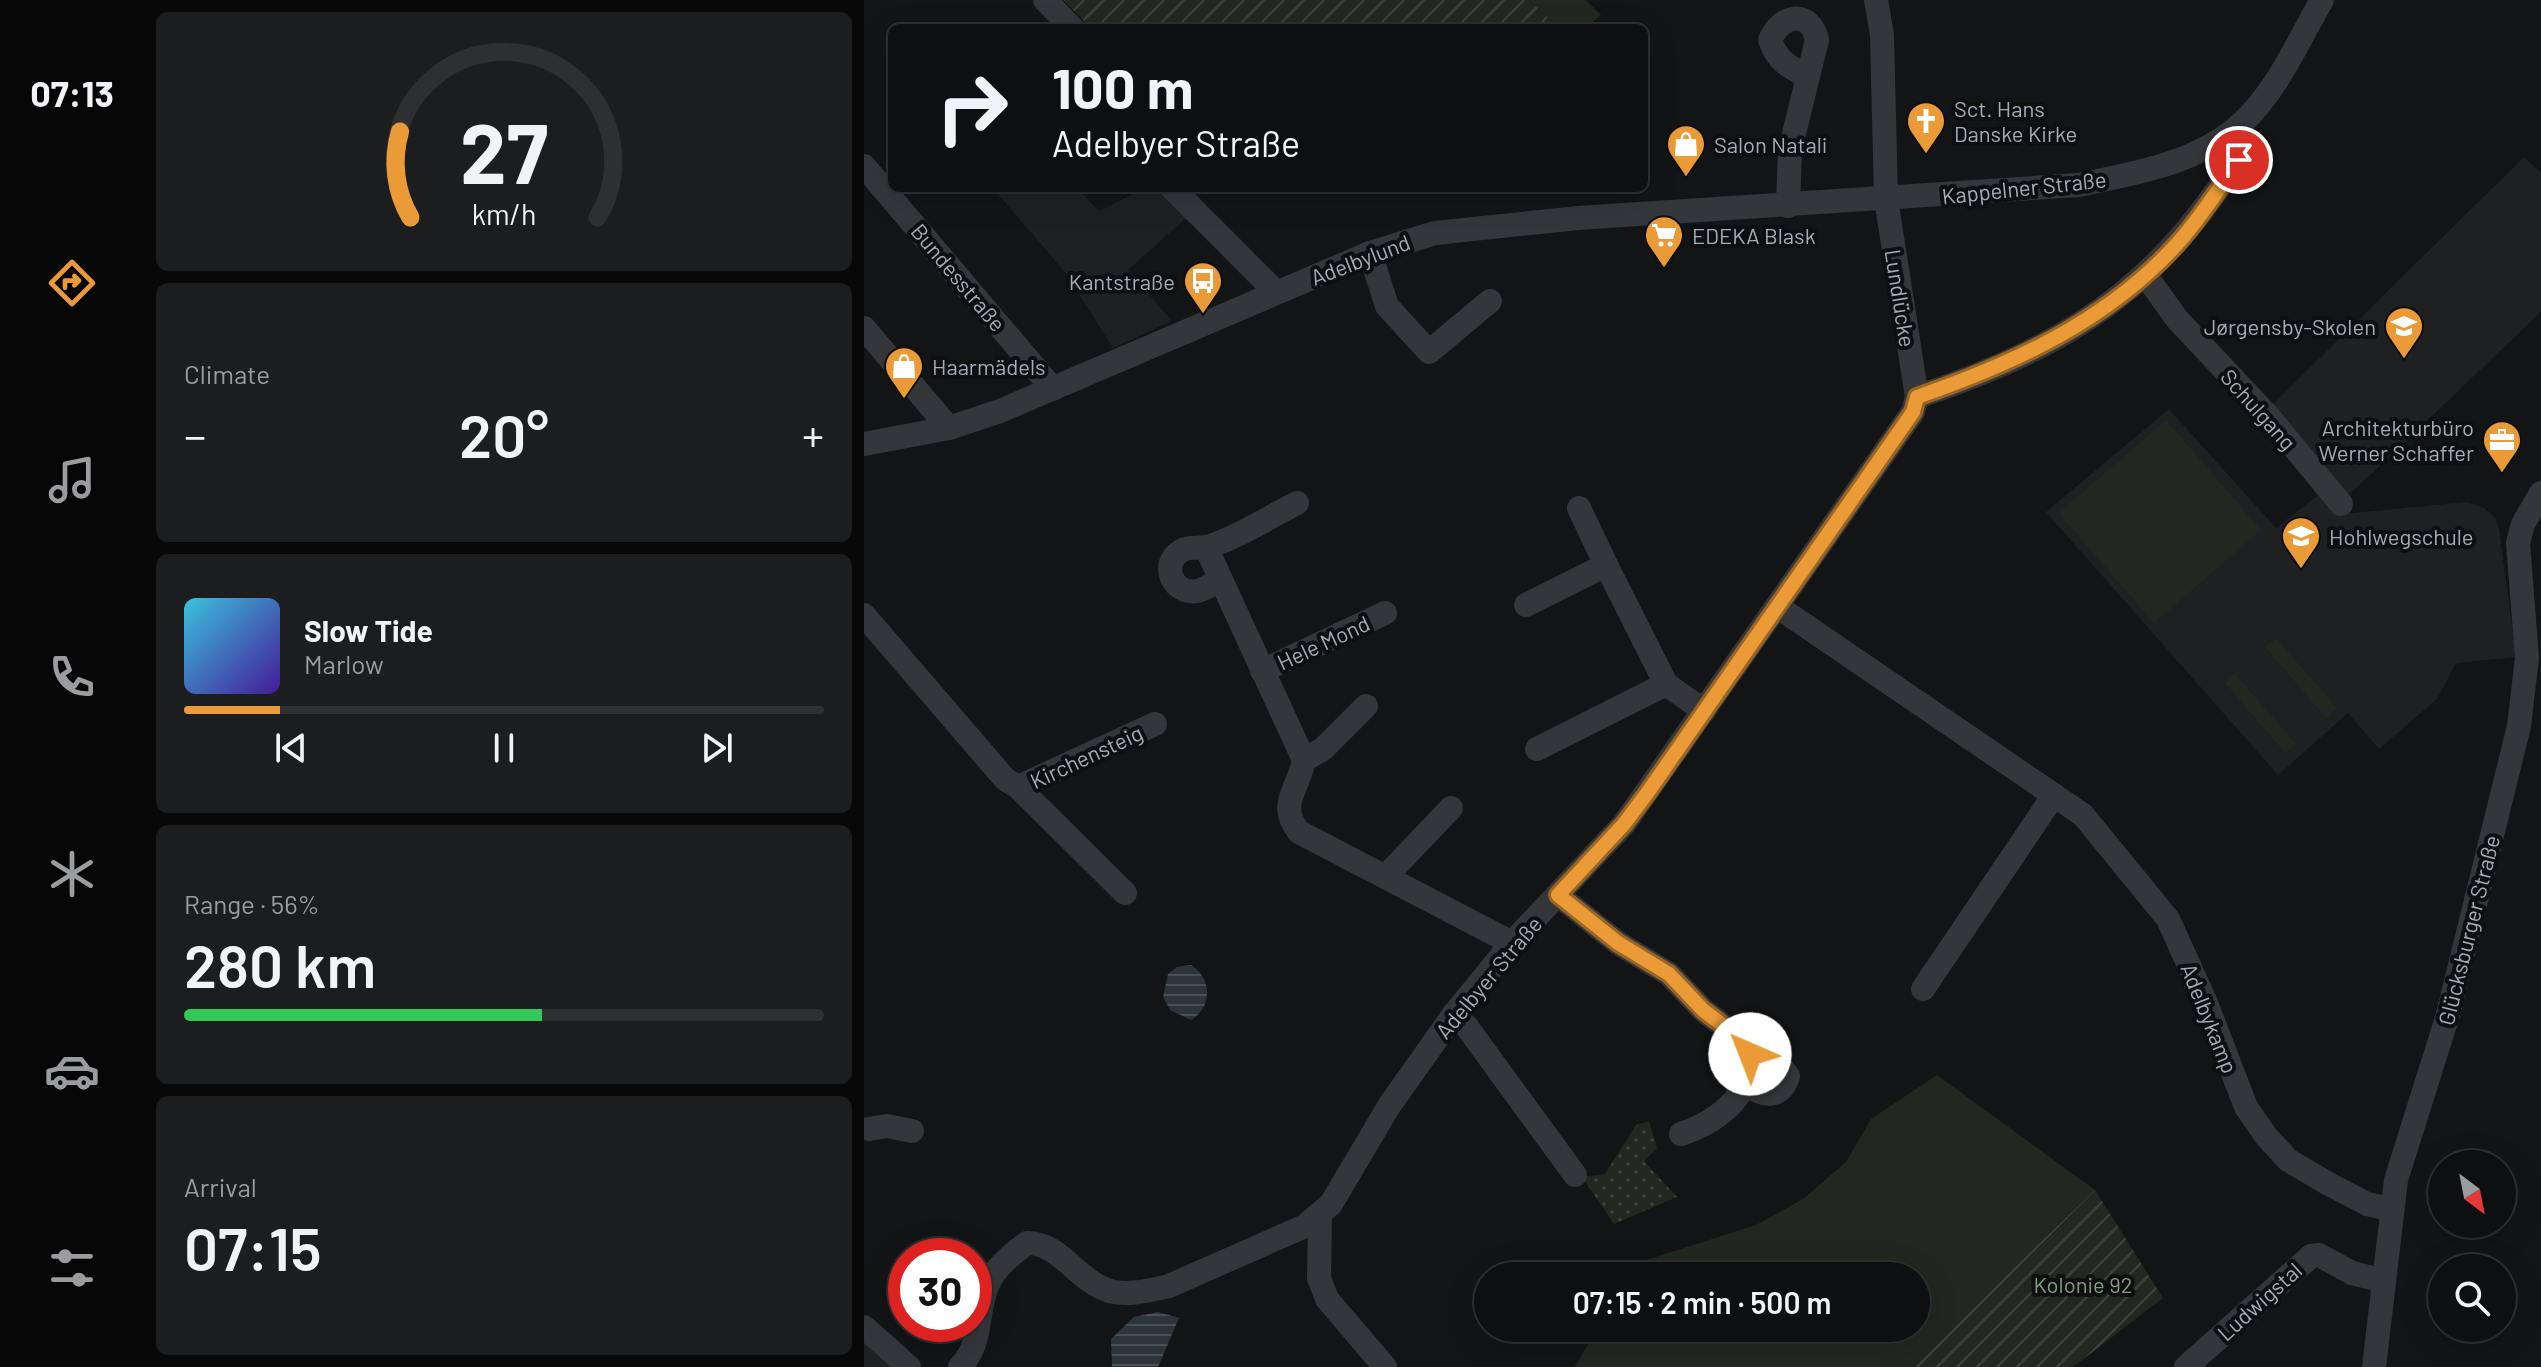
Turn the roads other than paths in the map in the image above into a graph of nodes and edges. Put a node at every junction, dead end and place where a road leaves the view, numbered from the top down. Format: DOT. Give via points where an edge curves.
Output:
graph roads {
  1 [pos="1045,0"];
  2 [pos="1876,0"];
  3 [pos="2322,0"];
  4 [pos="1068,24"];
  5 [pos="1807,83"];
  6 [pos="2241,124"];
  7 [pos="864,166"];
  8 [pos="1176,192"];
  9 [pos="1886,199"];
  10 [pos="1788,206"];
  11 [pos="1370,253"];
  12 [pos="2146,276"];
  13 [pos="1276,292"];
  14 [pos="1490,301"];
  15 [pos="864,328"];
  16 [pos="1053,389"];
  17 [pos="1917,397"];
  18 [pos="949,428"];
  19 [pos="864,444"];
  20 [pos="2541,493"];
  21 [pos="1297,503"];
  22 [pos="2341,504"];
  23 [pos="1579,508"];
  24 [pos="2532,525"];
  25 [pos="1206,547"];
  26 [pos="1606,565"];
  27 [pos="1220,580"];
  28 [pos="1526,605"];
  29 [pos="1778,607"];
  30 [pos="1385,613"];
  31 [pos="864,615"];
  32 [pos="1262,671"];
  33 [pos="1666,684"];
  34 [pos="1366,706"];
  35 [pos="1704,711"];
  36 [pos="1155,724"];
  37 [pos="1537,749"];
  38 [pos="1304,760"];
  39 [pos="1018,787"];
  40 [pos="2054,795"];
  41 [pos="1451,808"];
  42 [pos="1387,875"];
  43 [pos="1125,893"];
  44 [pos="1558,895"];
  45 [pos="1512,943"];
  46 [pos="1923,989"];
  47 [pos="1454,1014"];
  48 [pos="1750,1054"];
  49 [pos="1747,1085"];
  50 [pos="912,1131"];
  51 [pos="866,1134"];
  52 [pos="1681,1134"];
  53 [pos="1575,1175"];
  54 [pos="2390,1209"];
  55 [pos="1320,1217"];
  56 [pos="2384,1281"];
  57 [pos="864,1327"];
  58 [pos="909,1367"];
  59 [pos="960,1367"];
  60 [pos="1385,1367"];
  61 [pos="2186,1367"];
  62 [pos="2374,1367"];
  1 -- 4 [label="street"];
  2 -- 9 [label="street, Lundlücke" via="1882,35"];
  3 -- 6 [label="street, Kappelner Straße" via="2267,94"];
  5 -- 10 [label="street" via="1790,150"];
  6 -- 9 [label="street, Kappelner Straße" via="2196,152 2130,175 2078,185"];
  6 -- 12 [label="street" via="2239,160 2180,241"];
  7 -- 16 [label="street, Bundesstraße"];
  8 -- 13 [label="street"];
  9 -- 10 [label="street, Adelbylund"];
  9 -- 17 [label="street, Lundlücke"];
  10 -- 11 [label="street, Adelbylund" via="1462,228"];
  11 -- 13 [label="street, Adelbylund"];
  11 -- 14 [label="street" via="1387,306 1429,352"];
  12 -- 17 [label="street" via="2106,309 2050,342"];
  12 -- 22 [label="street, Schulgang" via="2177,319"];
  13 -- 16 [label="street, Adelbylund"];
  15 -- 18 [label="street"];
  16 -- 18 [label="street, Adelbylund"];
  17 -- 29 [label="street, Adelbyer Straße" via="1913,412"];
  18 -- 19 [label="street, Adelbylund"];
  20 -- 24 [label="street, Glücksburger Straße"];
  21 -- 25 [label="street"];
  23 -- 26 [label="street"];
  24 -- 54 [label="street, Glücksburger Straße" via="2518,543 2527,658 2519,726 2447,1018"];
  25 -- 27 [label="street, Hele Mond"];
  25 -- 27 [label="street" via="1182,550 1173,559 1173,581 1182,589 1198,591"];
  26 -- 28 [label="street"];
  26 -- 33 [label="street"];
  27 -- 32 [label="street, Hele Mond"];
  29 -- 35 [label="street, Adelbyer Straße"];
  29 -- 40 [label="street, Adelbykamp"];
  30 -- 32 [label="street, Hele Mond"];
  31 -- 39 [label="street" via="1005,779"];
  32 -- 38 [label="street, Hele Mond"];
  33 -- 35 [label="street"];
  33 -- 37 [label="street"];
  34 -- 38 [label="street" via="1323,749"];
  35 -- 44 [label="street, Adelbyer Straße" via="1624,824"];
  36 -- 39 [label="street, Kirchensteig"];
  38 -- 42 [label="street" via="1287,805 1288,818 1299,832"];
  39 -- 43 [label="street"];
  40 -- 46 [label="street"];
  40 -- 54 [label="street, Adelbykamp" via="2099,832 2168,919 2246,1107 2266,1136 2288,1160 2327,1183 2367,1204"];
  41 -- 42 [label="street"];
  42 -- 45 [label="street"];
  44 -- 45 [label="street, Adelbyer Straße"];
  44 -- 48 [label="street" via="1618,943 1669,974 1703,1010 1747,1044"];
  45 -- 47 [label="street, Adelbyer Straße"];
  47 -- 53 [label="street"];
  47 -- 55 [label="street, Adelbyer Straße"];
  48 -- 49 [label="street"];
  48 -- 49 [label="street" via="1775,1058 1788,1076 1785,1088 1777,1093 1767,1095"];
  49 -- 52 [label="street" via="1719,1116"];
  50 -- 51 [label="street" via="887,1126"];
  54 -- 56 [label="street, Glücksburger Straße"];
  55 -- 59 [label="street" via="1169,1286 1144,1292 1108,1291 1044,1243 1027,1243 989,1282 980,1335"];
  55 -- 60 [label="street" via="1319,1278 1327,1299"];
  56 -- 61 [label="street, Ludwigstal" via="2311,1256"];
  56 -- 62 [label="street, Glücksburger Straße"];
  57 -- 58 [label="street"];
}
